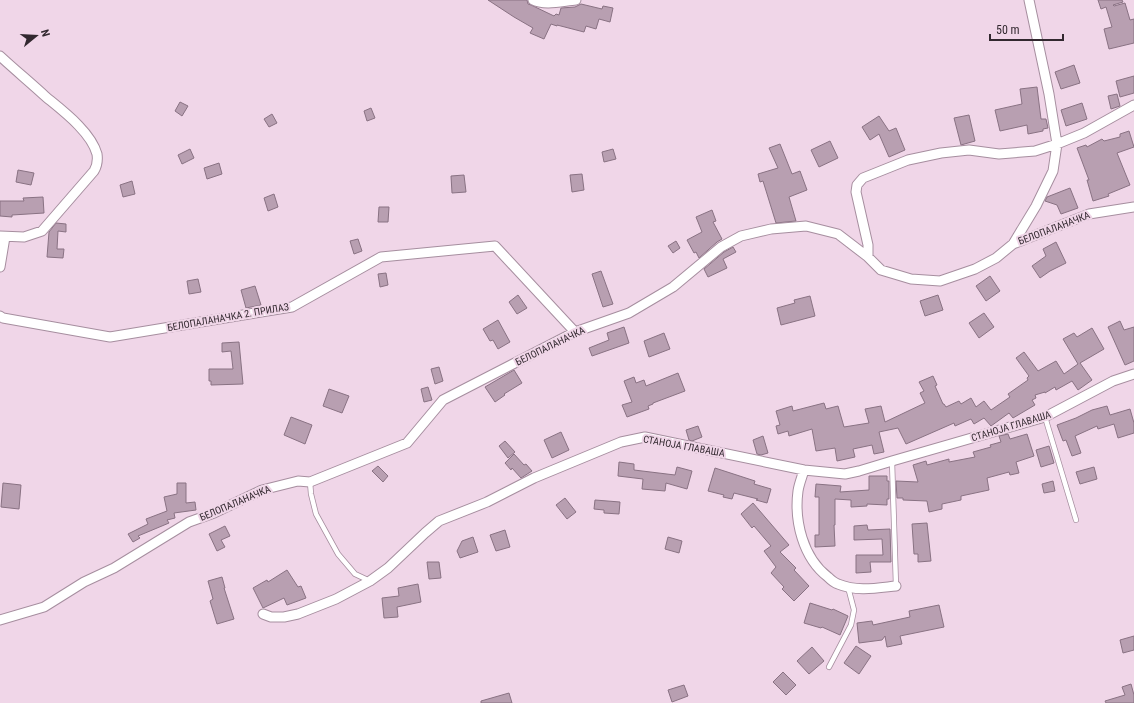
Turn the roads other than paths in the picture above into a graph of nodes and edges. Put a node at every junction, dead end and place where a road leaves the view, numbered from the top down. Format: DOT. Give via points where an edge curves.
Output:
graph roads {
  1 [pos="533,0"];
  2 [pos="576,0"];
  3 [pos="1029,0"];
  4 [pos="0,56"];
  5 [pos="1134,105"];
  6 [pos="1057,144"];
  7 [pos="1134,207"];
  8 [pos="2,236"];
  9 [pos="1013,244"];
  10 [pos="868,257"];
  11 [pos="0,267"];
  12 [pos="0,316"];
  13 [pos="575,332"];
  14 [pos="1134,374"];
  15 [pos="1045,418"];
  16 [pos="892,461"];
  17 [pos="804,470"];
  18 [pos="310,482"];
  19 [pos="1076,520"];
  20 [pos="370,581"];
  21 [pos="896,586"];
  22 [pos="848,587"];
  23 [pos="263,614"];
  24 [pos="0,620"];
  25 [pos="829,667"];
  1 -- 2 [label="street"];
  3 -- 6 [label="street"];
  4 -- 8 [label="street" via="80,127 93,145 98,159 94,171 42,231 24,237"];
  5 -- 6 [label="street" via="1084,133"];
  6 -- 9 [label="street" via="1053,171"];
  6 -- 10 [label="street" via="1035,151 999,154 969,150 941,153 908,160 864,178 857,185 856,192 868,245"];
  7 -- 9 [label="street, БЕЛОПАЛАНАЧКА" via="1089,214"];
  8 -- 11 [label="street"];
  9 -- 10 [label="street, БЕЛОПАЛАНАЧКА" via="996,258 975,269 940,281 911,279 881,270"];
  10 -- 13 [label="street, БЕЛОПАЛАНАЧКА" via="838,234 806,226 771,229 741,236 721,247 673,287 629,313"];
  12 -- 13 [label="street, БЕЛОПАЛАНАЧКА 2. ПРИЛАЗ" via="110,337 292,307 381,257 495,246"];
  13 -- 18 [label="street, БЕЛОПАЛАНАЧКА" via="443,400 407,443"];
  14 -- 15 [label="street, СТАНОЈА ГЛАВАША" via="1113,381"];
  15 -- 16 [label="street, СТАНОЈА ГЛАВАША"];
  15 -- 19 [label="lane"];
  16 -- 17 [label="street, СТАНОЈА ГЛАВАША" via="845,474"];
  16 -- 21 [label="lane"];
  17 -- 20 [label="street, СТАНОЈА ГЛАВАША" via="645,437 621,442 534,478 487,502 439,522"];
  17 -- 22 [label="street" via="798,490 797,508 803,540 817,567 837,584"];
  18 -- 20 [label="lane" via="316,514 338,554 355,574"];
  18 -- 24 [label="street, БЕЛОПАЛАНАЧКА" via="262,490 189,522 44,607"];
  20 -- 23 [label="street, СТАНОЈА ГЛАВАША" via="336,599 298,614 284,617"];
  21 -- 22 [label="street" via="859,589"];
  22 -- 25 [label="lane" via="854,610 851,625"];
}
